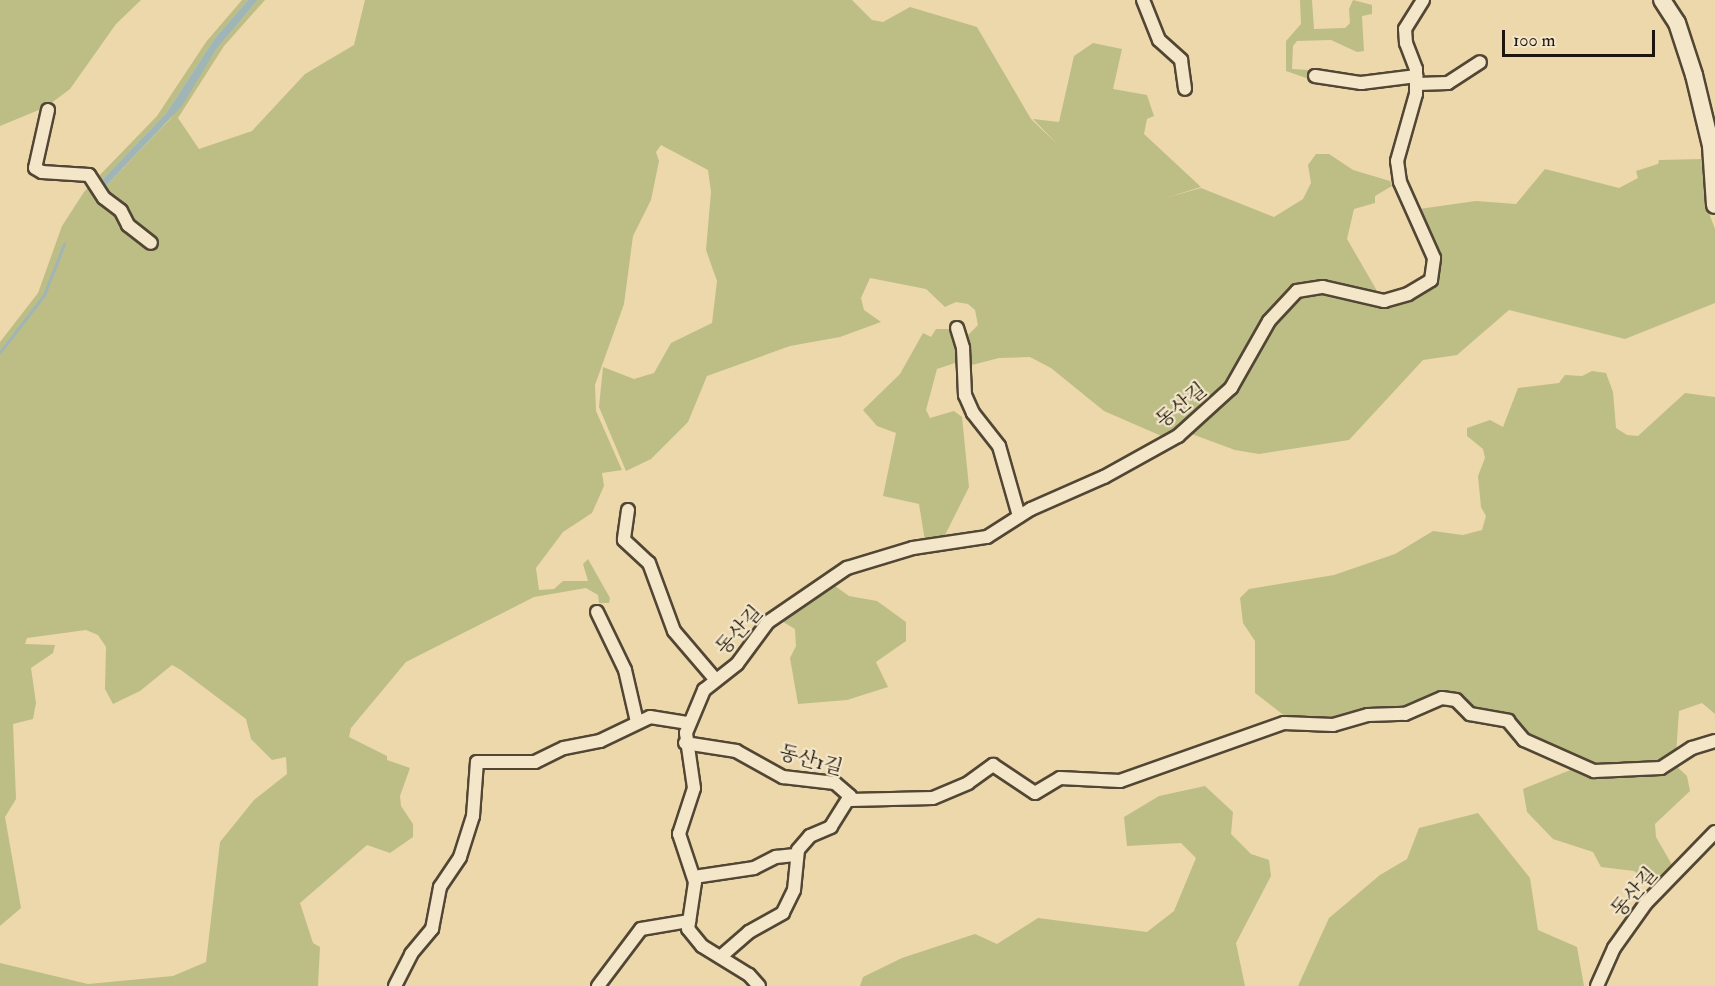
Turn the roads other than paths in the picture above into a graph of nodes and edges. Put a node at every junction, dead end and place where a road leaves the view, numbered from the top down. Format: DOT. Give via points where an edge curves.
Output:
graph roads {
  1 [pos="1143,0"];
  2 [pos="1423,0"];
  3 [pos="1662,0"];
  4 [pos="1480,62"];
  5 [pos="1315,76"];
  6 [pos="1417,80"];
  7 [pos="1185,88"];
  8 [pos="48,110"];
  9 [pos="1715,206"];
  10 [pos="151,243"];
  11 [pos="957,328"];
  12 [pos="628,510"];
  13 [pos="1019,516"];
  14 [pos="597,612"];
  15 [pos="715,679"];
  16 [pos="637,723"];
  17 [pos="689,723"];
  18 [pos="1715,741"];
  19 [pos="685,743"];
  20 [pos="850,800"];
  21 [pos="1715,832"];
  22 [pos="795,855"];
  23 [pos="694,877"];
  24 [pos="689,921"];
  25 [pos="720,957"];
  26 [pos="395,986"];
  27 [pos="598,986"];
  28 [pos="759,986"];
  29 [pos="1597,986"];
  1 -- 7 [label="street" via="1159,40 1181,60"];
  2 -- 6 [label="street, 동산길" via="1404,34"];
  3 -- 9 [label="street" via="1677,23 1694,75 1710,146"];
  4 -- 6 [label="street" via="1448,83"];
  5 -- 6 [label="street" via="1361,83"];
  6 -- 13 [label="street, 동산길" via="1414,108 1399,144 1398,169 1402,188 1434,258 1431,280 1408,294 1384,301 1323,287 1297,291 1269,321 1239,378 1190,427 1104,477"];
  8 -- 10 [label="street" via="35,168 42,172 89,175 104,198 121,211 128,225"];
  11 -- 13 [label="street" via="963,348 968,404 999,446"];
  12 -- 15 [label="street" via="624,540 649,563 674,631"];
  13 -- 15 [label="street, 동산길" via="980,539 913,548 848,568 768,622 736,664"];
  14 -- 16 [label="street" via="625,670"];
  15 -- 17 [label="street, 동산길" via="704,690"];
  16 -- 17 [label="street" via="660,717"];
  16 -- 26 [label="street" via="600,741 564,748 534,762 477,762 472,816 460,857 440,887 432,929 411,954"];
  17 -- 19 [label="street, 동산길"];
  18 -- 20 [label="street" via="1692,748 1660,768 1594,771 1524,740 1508,721 1470,714 1456,700 1442,698 1404,714 1368,715 1333,725 1284,723 1190,760 1115,782 1060,778 1035,793 993,765 968,783 933,798"];
  19 -- 20 [label="street, 동산1길" via="736,751 783,777 836,783 848,791"];
  19 -- 23 [label="street, 동산길" via="694,788 679,834"];
  20 -- 22 [label="street, 동산1길" via="831,827 810,836"];
  21 -- 29 [label="street, 동산길" via="1646,903 1614,948"];
  22 -- 23 [label="street" via="776,857 754,868"];
  22 -- 25 [label="street" via="794,890 783,913 749,932"];
  23 -- 24 [label="street, 동산길"];
  24 -- 25 [label="street" via="694,939"];
  24 -- 27 [label="street" via="640,929"];
  25 -- 28 [label="street"];
}
